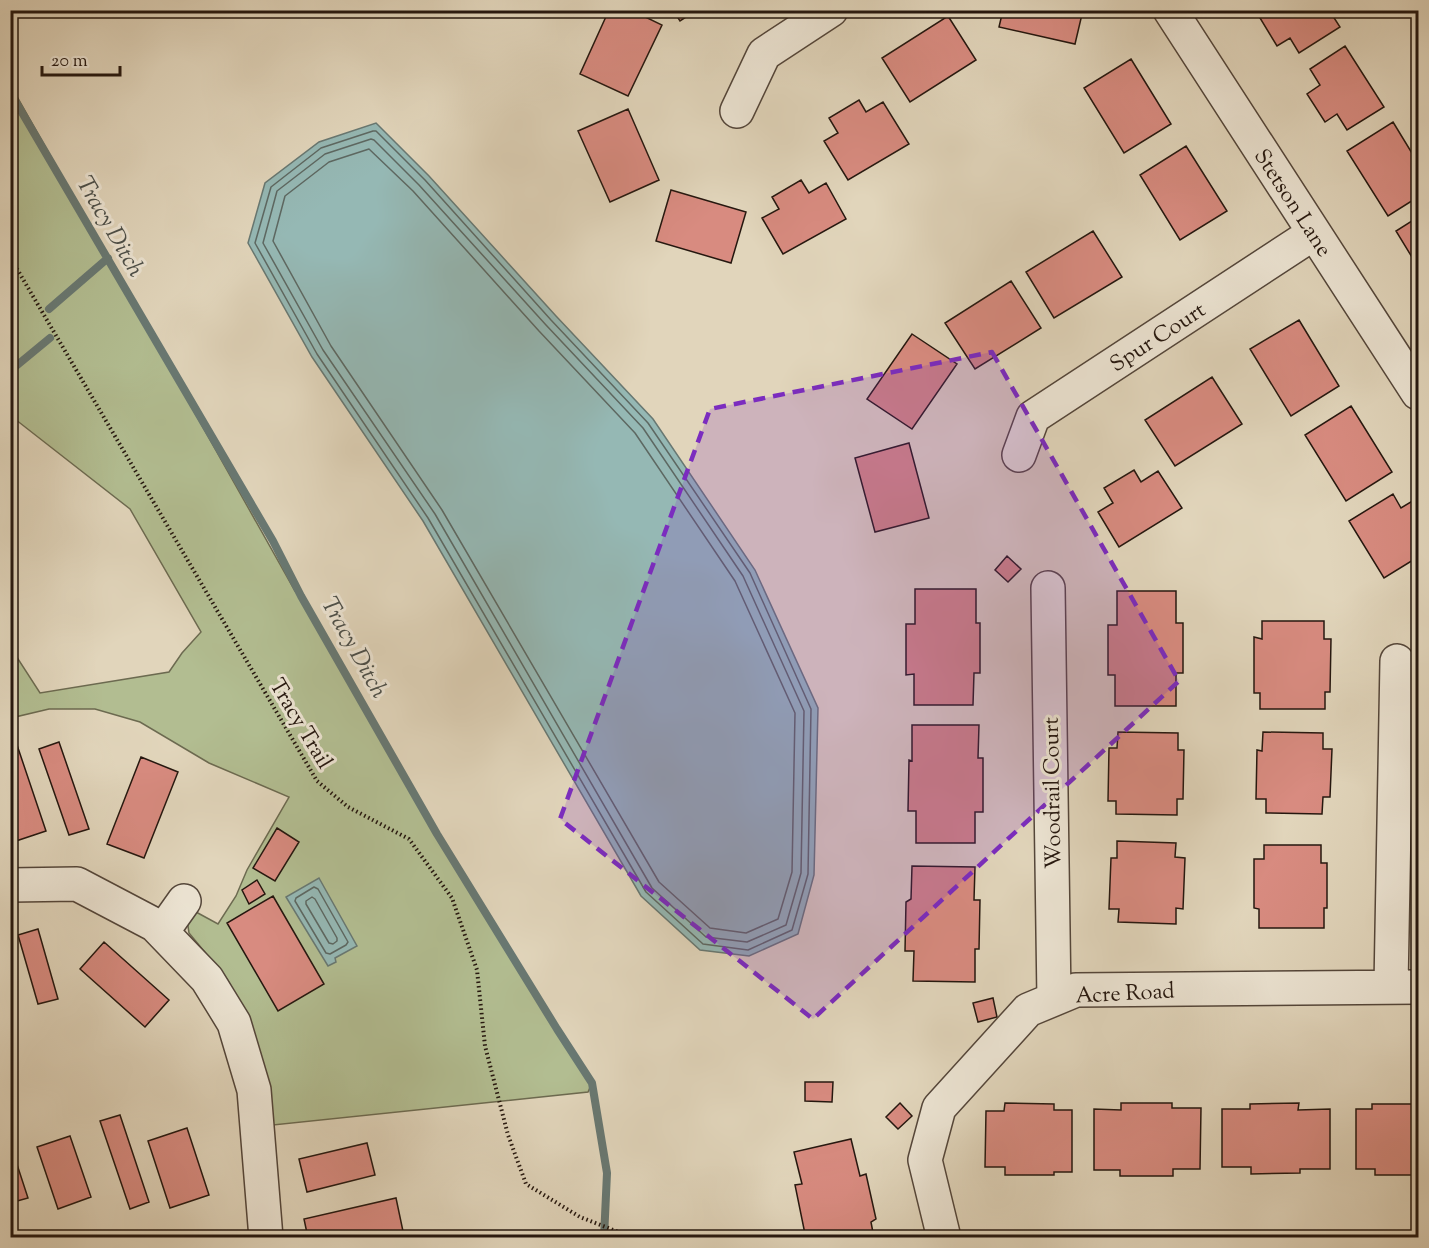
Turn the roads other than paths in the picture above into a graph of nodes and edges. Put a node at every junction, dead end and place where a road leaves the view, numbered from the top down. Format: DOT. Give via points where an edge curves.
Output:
graph roads {
  1 [pos="831,10"];
  2 [pos="1170,10"];
  3 [pos="737,111"];
  4 [pos="1314,233"];
  5 [pos="1419,393"];
  6 [pos="1019,455"];
  7 [pos="1048,588"];
  8 [pos="1397,661"];
  9 [pos="10,885"];
  10 [pos="184,901"];
  11 [pos="162,932"];
  12 [pos="1405,987"];
  13 [pos="1054,999"];
  14 [pos="266,1238"];
  15 [pos="944,1238"];
  1 -- 3 [label="street" via="764,54"];
  2 -- 4 [label="street, Stetson Lane"];
  4 -- 5 [label="street, Stetson Lane"];
  4 -- 6 [label="street, Spur Court" via="1032,417"];
  7 -- 13 [label="street, Woodrail Court"];
  8 -- 12 [label="street"];
  9 -- 11 [label="street" via="77,884"];
  10 -- 11 [label="street"];
  11 -- 14 [label="street" via="207,979 234,1023 254,1090"];
  12 -- 13 [label="street, Acre Road" via="1076,990"];
  13 -- 15 [label="street, Acre Road" via="1028,1010 939,1108 925,1160"];
}
